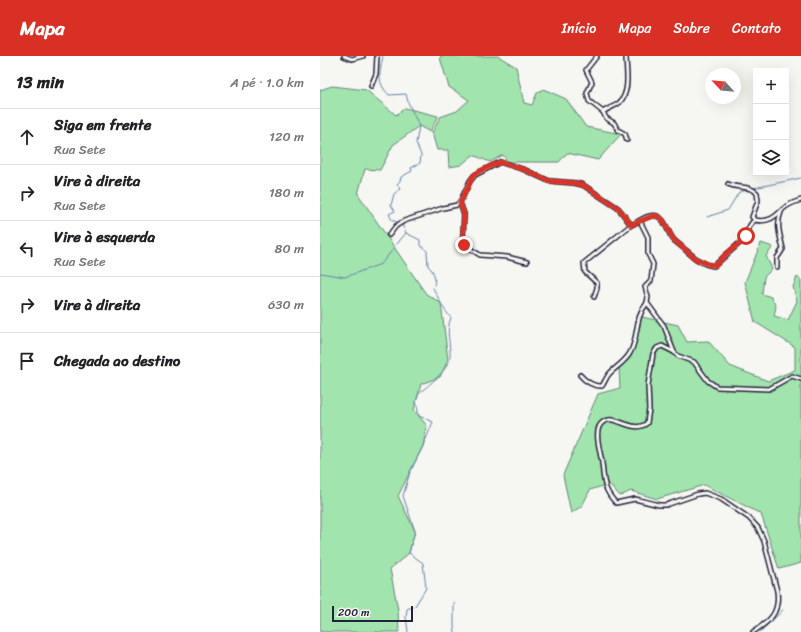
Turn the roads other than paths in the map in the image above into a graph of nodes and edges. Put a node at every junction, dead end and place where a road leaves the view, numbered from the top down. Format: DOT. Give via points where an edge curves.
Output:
graph roads {
  1 [pos="344,56"];
  2 [pos="363,56"];
  3 [pos="377,56"];
  4 [pos="597,56"];
  5 [pos="626,56"];
  6 [pos="371,86"];
  7 [pos="603,112"];
  8 [pos="627,140"];
  9 [pos="728,184"];
  10 [pos="801,200"];
  11 [pos="460,203"];
  12 [pos="781,212"];
  13 [pos="755,220"];
  14 [pos="640,221"];
  15 [pos="631,225"];
  16 [pos="389,236"];
  17 [pos="527,262"];
  18 [pos="778,267"];
  19 [pos="594,297"];
  20 [pos="647,303"];
  21 [pos="674,352"];
  22 [pos="580,375"];
  23 [pos="801,379"];
  24 [pos="753,632"];
  1 -- 2 [label="street" via="352,59"];
  3 -- 6 [label="street" via="376,74"];
  4 -- 7 [label="street" via="586,70 592,82 587,94 589,101"];
  5 -- 7 [label="street" via="626,91 621,101"];
  7 -- 8 [label="street" via="606,118 625,134"];
  9 -- 13 [label="street" via="752,189 757,193 758,201 752,216"];
  10 -- 12 [label="street"];
  11 -- 15 [label="street" via="475,175 501,162 549,181 583,185 618,208"];
  11 -- 16 [label="street" via="404,221 396,226"];
  11 -- 17 [label="street" via="464,214 464,245 480,255"];
  12 -- 13 [label="street" via="771,219"];
  12 -- 18 [label="street" via="778,229 783,249 777,258"];
  13 -- 14 [label="street" via="750,223 745,238 714,266 696,259 674,241 659,217 652,216"];
  14 -- 15 [label="street"];
  14 -- 20 [label="street" via="648,237 648,254 653,264 651,281 645,287"];
  15 -- 19 [label="street" via="584,263 585,272 597,283"];
  20 -- 21 [label="street" via="664,326"];
  20 -- 22 [label="street" via="636,324 632,351 602,386 596,386"];
  21 -- 23 [label="street" via="694,362 708,381 717,387 769,389 792,376"];
  21 -- 24 [label="street" via="662,346 653,354 648,385 648,421 645,425 636,427 609,420 601,423 598,434 606,488 616,503 635,499 666,505 705,493 737,508 752,521 764,541 778,599 776,611 770,619"];
}
